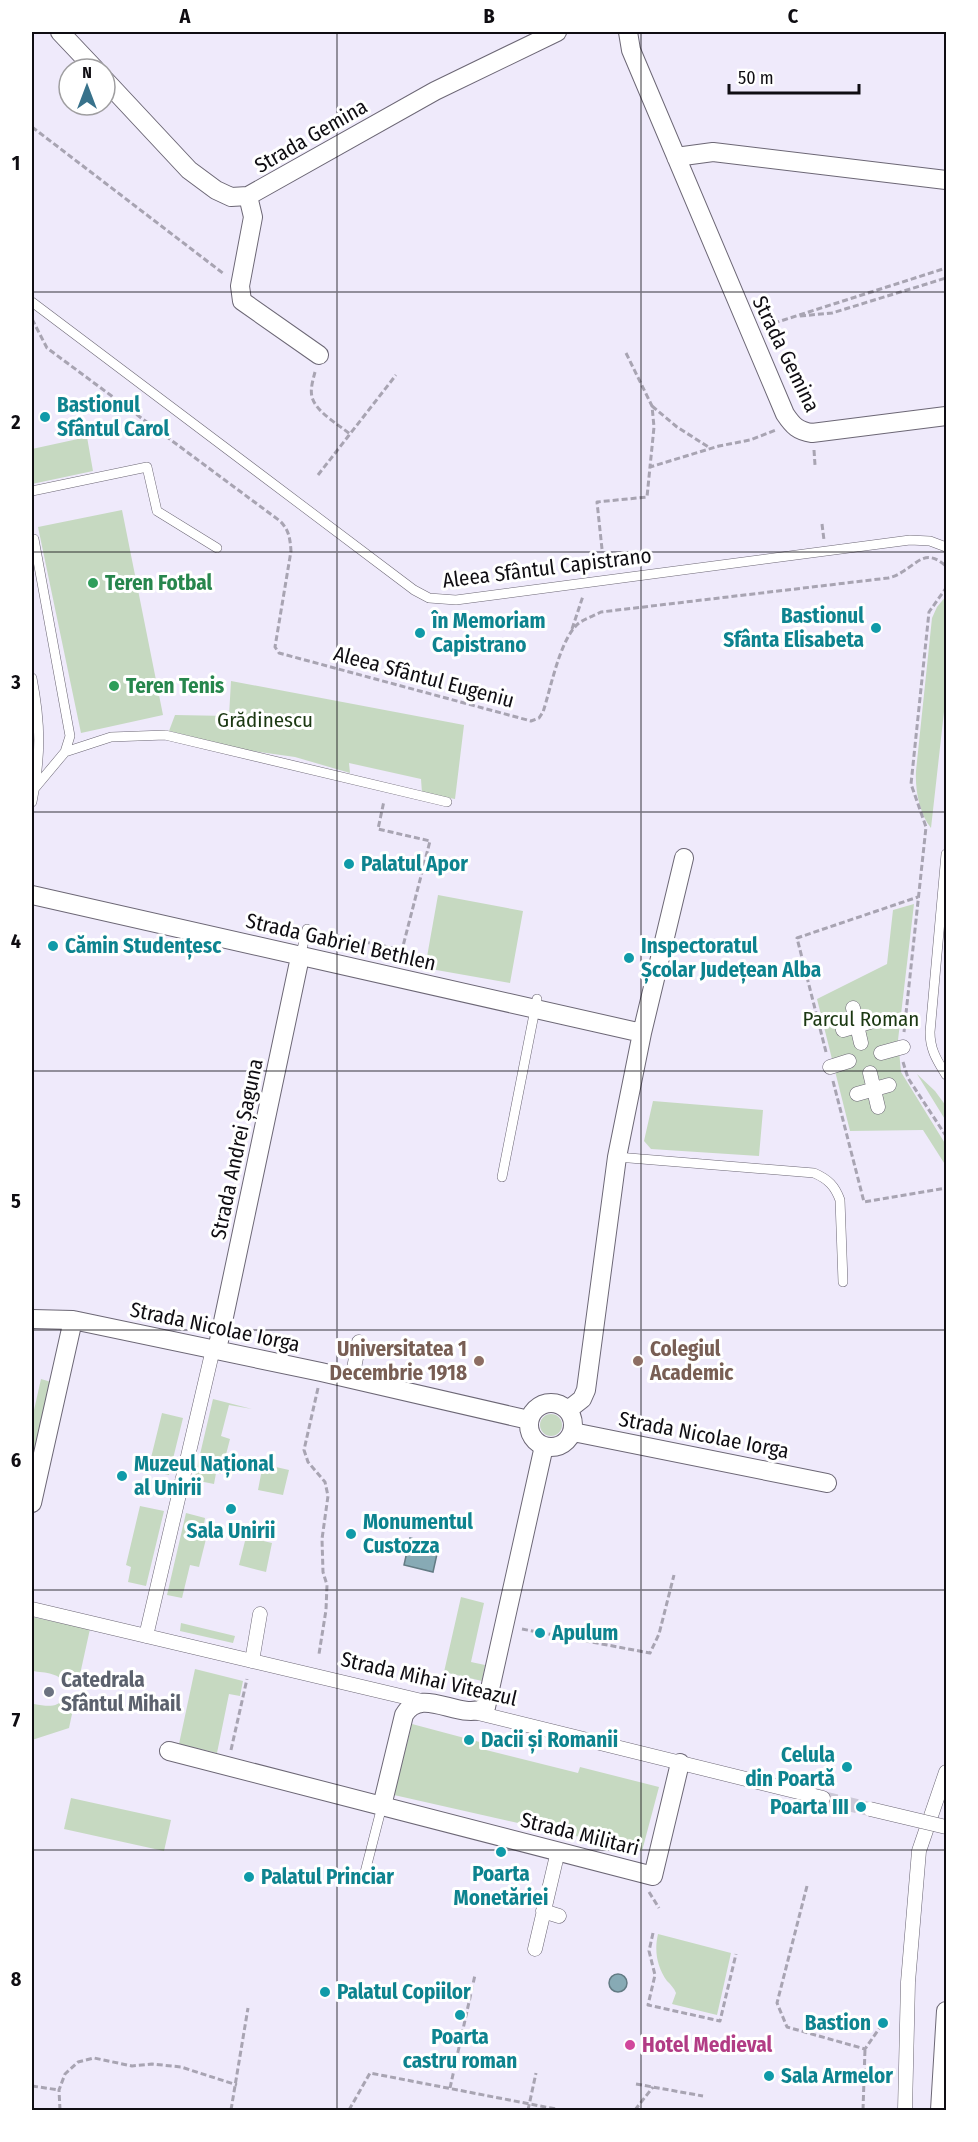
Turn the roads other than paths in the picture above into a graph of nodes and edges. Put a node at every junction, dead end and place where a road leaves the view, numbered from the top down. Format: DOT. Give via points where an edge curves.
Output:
graph roads {
  1 [pos="60,32"];
  2 [pos="557,32"];
  3 [pos="627,32"];
  4 [pos="84,57"];
  5 [pos="117,93"];
  6 [pos="676,157"];
  7 [pos="946,180"];
  8 [pos="248,196"];
  9 [pos="32,302"];
  10 [pos="319,355"];
  11 [pos="946,416"];
  12 [pos="32,491"];
  13 [pos="34,539"];
  14 [pos="946,547"];
  15 [pos="217,548"];
  16 [pos="32,678"];
  17 [pos="65,752"];
  18 [pos="34,789"];
  19 [pos="32,802"];
  20 [pos="447,802"];
  21 [pos="946,854"];
  22 [pos="684,858"];
  23 [pos="32,895"];
  24 [pos="307,929"];
  25 [pos="300,957"];
  26 [pos="535,1003"];
  27 [pos="853,1008"];
  28 [pos="873,1021"];
  29 [pos="857,1026"];
  30 [pos="843,1030"];
  31 [pos="642,1033"];
  32 [pos="861,1043"];
  33 [pos="903,1047"];
  34 [pos="882,1053"];
  35 [pos="849,1061"];
  36 [pos="830,1067"];
  37 [pos="870,1073"];
  38 [pos="946,1075"];
  39 [pos="889,1085"];
  40 [pos="874,1089"];
  41 [pos="857,1094"];
  42 [pos="878,1107"];
  43 [pos="617,1157"];
  44 [pos="502,1177"];
  45 [pos="843,1282"];
  46 [pos="32,1318"];
  47 [pos="73,1320"];
  48 [pos="359,1342"];
  49 [pos="215,1350"];
  50 [pos="352,1379"];
  51 [pos="568,1410"];
  52 [pos="529,1420"];
  53 [pos="573,1432"];
  54 [pos="544,1446"];
  55 [pos="827,1483"];
  56 [pos="32,1503"];
  57 [pos="32,1609"];
  58 [pos="260,1614"];
  59 [pos="146,1636"];
  60 [pos="252,1661"];
  61 [pos="426,1702"];
  62 [pos="474,1712"];
  63 [pos="169,1751"];
  64 [pos="680,1762"];
  65 [pos="946,1772"];
  66 [pos="819,1797"];
  67 [pos="382,1806"];
  68 [pos="869,1809"];
  69 [pos="946,1827"];
  70 [pos="558,1851"];
  71 [pos="363,1880"];
  72 [pos="543,1911"];
  73 [pos="559,1916"];
  74 [pos="535,1949"];
  75 [pos="946,2011"];
  76 [pos="905,2110"];
  77 [pos="940,2110"];
  1 -- 4 [label="street"];
  2 -- 8 [label="street, Strada Gemina" via="435,91"];
  3 -- 6 [label="street, Strada Gemina"];
  5 -- 8 [label="street, Strada Gemina" via="189,170 231,197"];
  6 -- 7 [label="street" via="713,152"];
  6 -- 11 [label="street, Strada Gemina" via="748,331 792,424 800,431 812,433"];
  8 -- 10 [label="street, Strada Gemina" via="253,217 240,286 242,302"];
  9 -- 14 [label="lane, Aleea Sfântul Capistrano" via="429,598 456,600 909,540"];
  12 -- 15 [label="lane" via="147,467 157,512"];
  13 -- 17 [label="lane" via="70,735"];
  16 -- 18 [label="lane" via="39,722"];
  17 -- 18 [label="lane"];
  17 -- 20 [label="lane" via="111,737 165,735"];
  18 -- 19 [label="lane"];
  21 -- 38 [label="lane" via="930,1032 933,1056"];
  22 -- 31 [label="street"];
  23 -- 25 [label="street, Strada Gabriel Bethlen"];
  24 -- 25 [label="lane"];
  25 -- 26 [label="street, Strada Gabriel Bethlen"];
  25 -- 49 [label="street, Strada Andrei Șaguna"];
  26 -- 31 [label="street, Strada Gabriel Bethlen"];
  26 -- 44 [label="lane"];
  27 -- 29 [label="street"];
  28 -- 29 [label="street"];
  29 -- 30 [label="street"];
  29 -- 32 [label="street"];
  31 -- 43 [label="street"];
  33 -- 34 [label="street"];
  35 -- 36 [label="street"];
  37 -- 40 [label="street"];
  39 -- 40 [label="street"];
  40 -- 41 [label="street"];
  40 -- 42 [label="street"];
  43 -- 45 [label="lane" via="814,1173 826,1178 840,1200"];
  43 -- 51 [label="street" via="586,1390 582,1399"];
  46 -- 47 [label="street, Strada Nicolae Iorga"];
  47 -- 49 [label="street, Strada Nicolae Iorga"];
  47 -- 56 [label="street"];
  48 -- 50 [label="street"];
  49 -- 50 [label="street, Strada Nicolae Iorga"];
  49 -- 59 [label="street"];
  50 -- 52 [label="street, Strada Nicolae Iorga"];
  51 -- 52 [label="street" via="556,1403 542,1404"];
  51 -- 53 [label="street"];
  52 -- 54 [label="street" via="534,1439"];
  53 -- 54 [label="street" via="565,1443"];
  53 -- 55 [label="street, Strada Nicolae Iorga"];
  54 -- 62 [label="street" via="488,1700 486,1707"];
  57 -- 59 [label="street, Strada Mihai Viteazul"];
  58 -- 60 [label="street"];
  59 -- 60 [label="street, Strada Mihai Viteazul"];
  60 -- 61 [label="street, Strada Mihai Viteazul"];
  61 -- 62 [label="street, Strada Mihai Viteazul"];
  61 -- 67 [label="street" via="414,1704 404,1715"];
  62 -- 64 [label="street, Strada Mihai Viteazul"];
  63 -- 67 [label="street, Strada Militari"];
  64 -- 66 [label="street, Strada Mihai Viteazul"];
  64 -- 70 [label="street, Strada Militari" via="653,1876"];
  65 -- 76 [label="street" via="919,1851"];
  67 -- 70 [label="street, Strada Militari"];
  67 -- 71 [label="lane"];
  68 -- 69 [label="street, bridge"];
  70 -- 72 [label="street"];
  72 -- 73 [label="street"];
  72 -- 74 [label="street"];
  75 -- 77 [label="street"];
}
